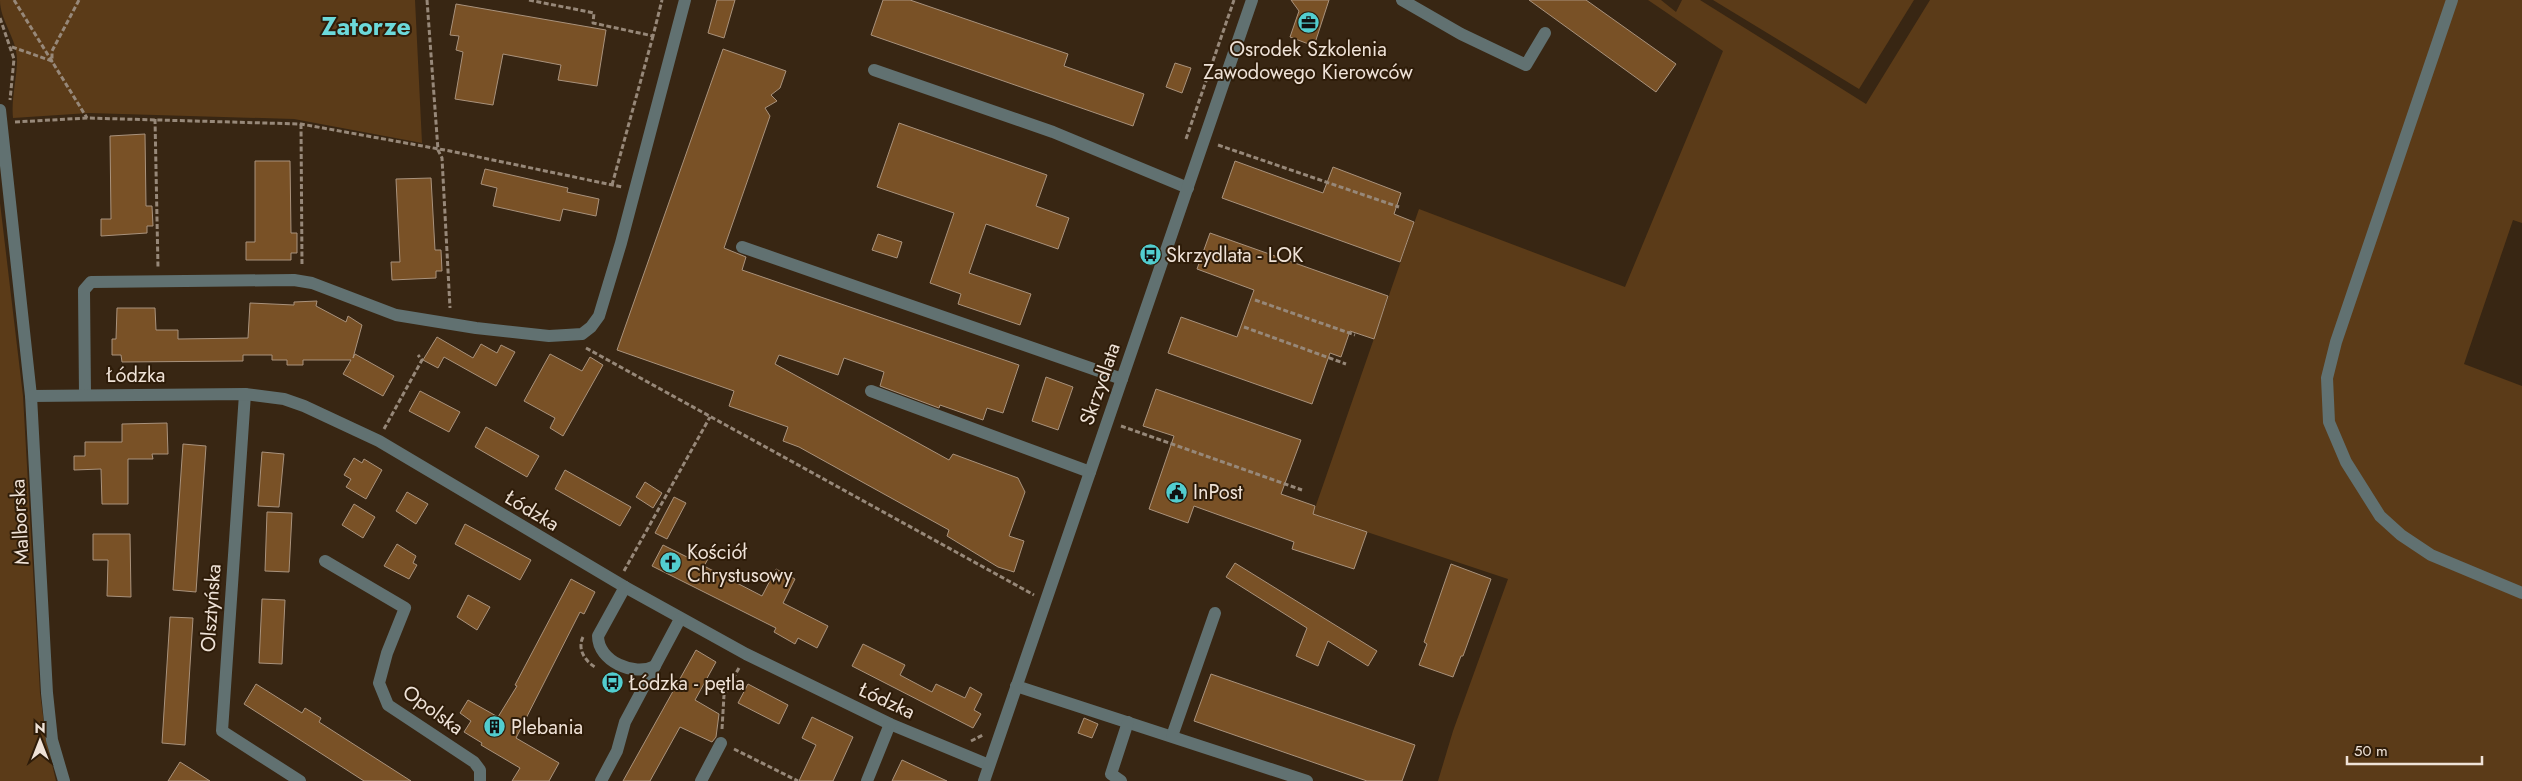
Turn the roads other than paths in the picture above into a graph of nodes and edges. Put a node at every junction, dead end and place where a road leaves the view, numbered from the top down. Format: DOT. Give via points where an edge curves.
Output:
graph roads {
  1 [pos="686,0"];
  2 [pos="1252,0"];
  3 [pos="1402,0"];
  4 [pos="2452,0"];
  5 [pos="1545,33"];
  6 [pos="874,70"];
  7 [pos="7,110"];
  8 [pos="1188,188"];
  9 [pos="742,248"];
  10 [pos="1122,379"];
  11 [pos="871,391"];
  12 [pos="85,394"];
  13 [pos="245,394"];
  14 [pos="31,396"];
  15 [pos="1090,472"];
  16 [pos="325,561"];
  17 [pos="625,587"];
  18 [pos="2522,592"];
  19 [pos="1215,613"];
  20 [pos="680,619"];
  21 [pos="655,666"];
  22 [pos="1016,686"];
  23 [pos="1128,722"];
  24 [pos="890,724"];
  25 [pos="1172,736"];
  26 [pos="721,743"];
  27 [pos="989,765"];
  28 [pos="64,781"];
  29 [pos="300,781"];
  30 [pos="480,781"];
  31 [pos="601,781"];
  32 [pos="701,781"];
  33 [pos="867,781"];
  34 [pos="984,781"];
  35 [pos="1121,781"];
  36 [pos="1307,781"];
  1 -- 12 [label="street" via="599,316 582,334 549,336 396,315 302,281 91,282 84,290"];
  2 -- 8 [label="street, Skrzydlata"];
  3 -- 5 [label="street" via="1461,34 1526,65"];
  4 -- 18 [label="street" via="2336,342 2327,378 2326,401 2337,444 2380,516 2431,555"];
  6 -- 8 [label="street" via="1053,132"];
  7 -- 14 [label="street, Malborska"];
  8 -- 10 [label="street, Skrzydlata"];
  9 -- 10 [label="street"];
  10 -- 15 [label="street, Skrzydlata"];
  11 -- 15 [label="street"];
  12 -- 13 [label="street, Łódzka"];
  12 -- 14 [label="street, Łódzka"];
  13 -- 17 [label="street, Łódzka" via="284,399 384,436"];
  13 -- 29 [label="street, Olsztyńska" via="222,732"];
  14 -- 28 [label="street, Malborska" via="47,693 52,740"];
  15 -- 22 [label="street, Skrzydlata" via="1038,599"];
  16 -- 30 [label="street, Opolska" via="405,608 379,683 388,705 474,762 480,770"];
  17 -- 20 [label="street, Łódzka"];
  17 -- 21 [label="street" via="598,636 598,644 604,655 630,669 645,671"];
  19 -- 25 [label="street"];
  20 -- 21 [label="street"];
  20 -- 24 [label="street, Łódzka"];
  21 -- 31 [label="street"];
  22 -- 23 [label="street"];
  22 -- 27 [label="street, Skrzydlata"];
  23 -- 25 [label="street"];
  23 -- 35 [label="street" via="1111,774"];
  24 -- 27 [label="street, Łódzka"];
  24 -- 33 [label="street"];
  25 -- 36 [label="street"];
  26 -- 32 [label="street"];
  27 -- 34 [label="street, Skrzydlata"];
}
